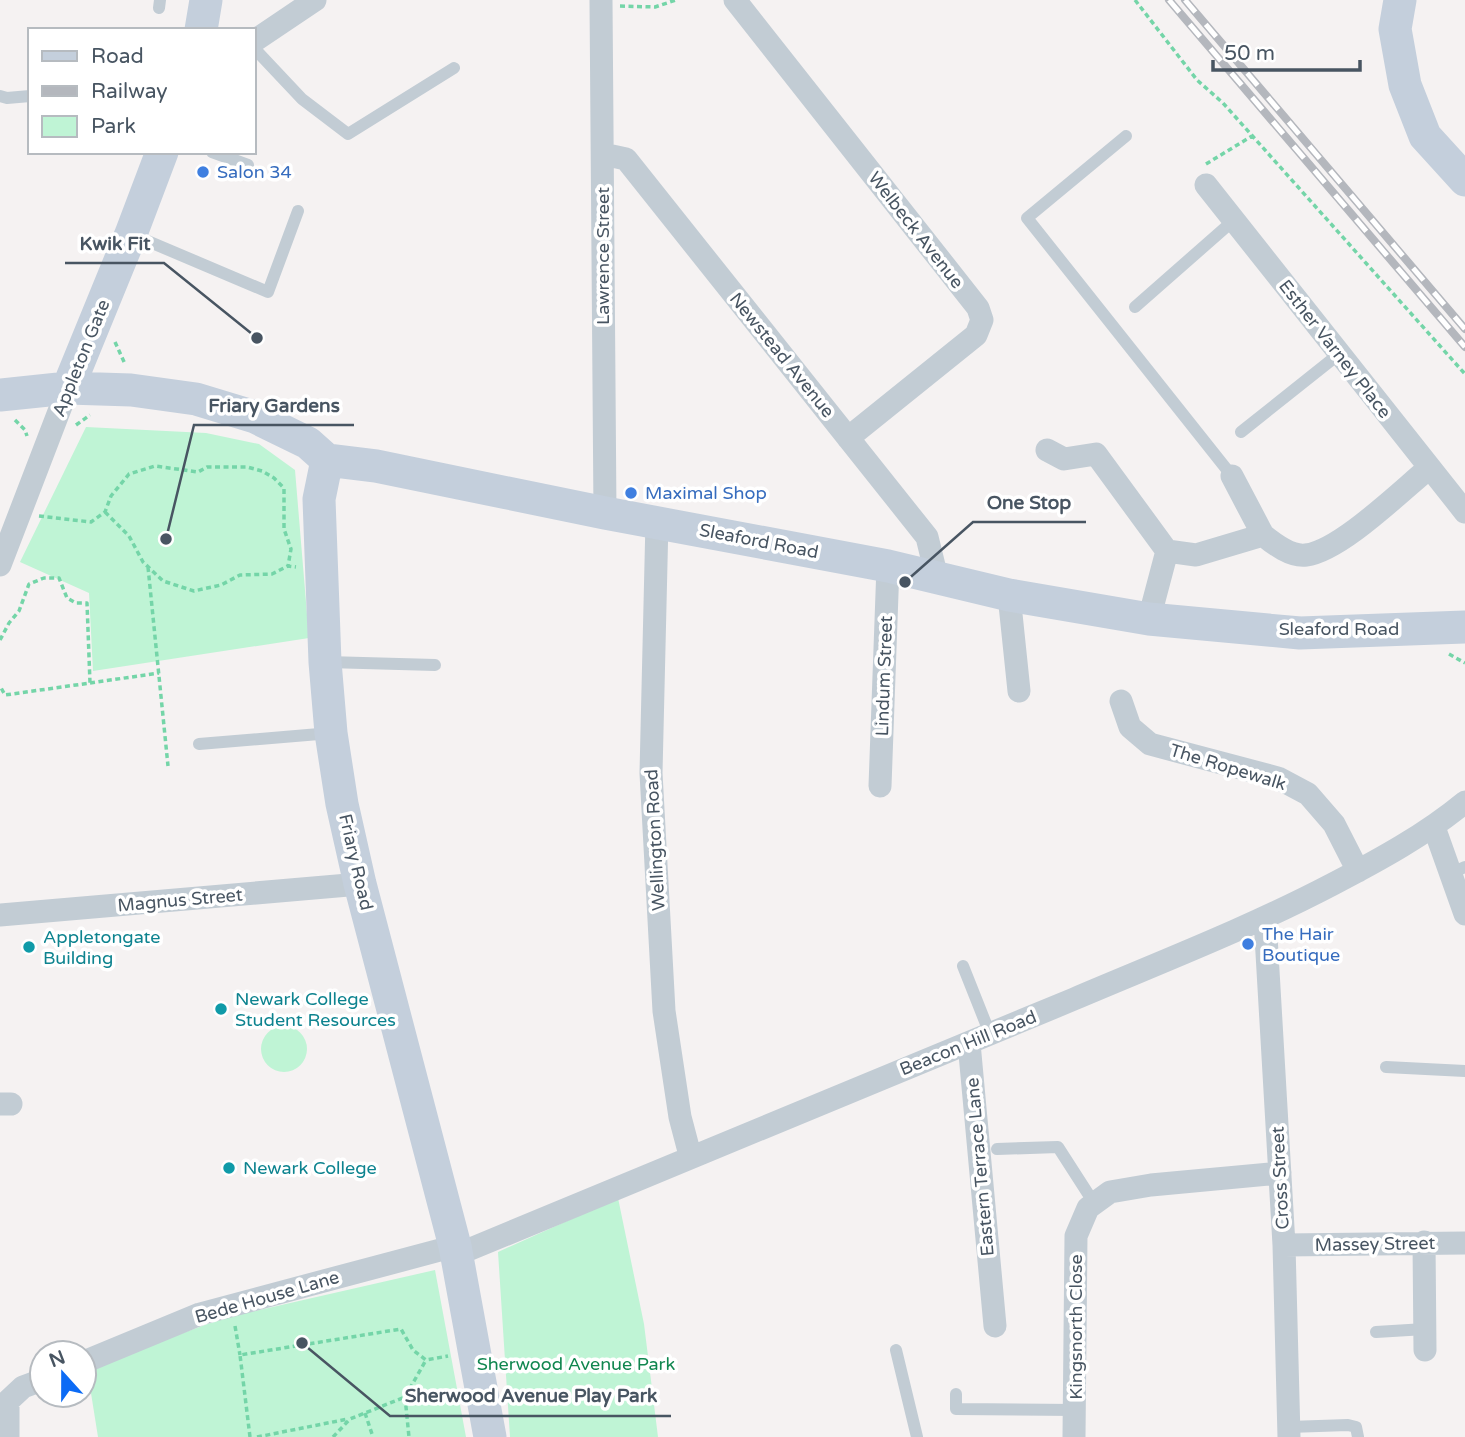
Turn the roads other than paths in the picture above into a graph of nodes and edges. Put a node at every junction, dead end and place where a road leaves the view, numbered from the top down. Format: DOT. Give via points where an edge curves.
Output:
graph roads {
  1 [pos="206,0"];
  2 [pos="315,0"];
  3 [pos="735,0"];
  4 [pos="1400,0"];
  5 [pos="601,2"];
  6 [pos="201,28"];
  7 [pos="256,40"];
  8 [pos="256,50"];
  9 [pos="454,68"];
  10 [pos="0,96"];
  11 [pos="28,96"];
  12 [pos="1126,136"];
  13 [pos="161,154"];
  14 [pos="218,154"];
  15 [pos="603,154"];
  16 [pos="248,165"];
  17 [pos="1465,180"];
  18 [pos="1206,185"];
  19 [pos="298,211"];
  20 [pos="1234,220"];
  21 [pos="131,234"];
  22 [pos="1135,307"];
  23 [pos="1339,354"];
  24 [pos="68,388"];
  25 [pos="0,395"];
  26 [pos="1241,432"];
  27 [pos="848,438"];
  28 [pos="1047,450"];
  29 [pos="327,460"];
  30 [pos="1429,467"];
  31 [pos="1233,476"];
  32 [pos="1465,512"];
  33 [pos="605,513"];
  34 [pos="657,521"];
  35 [pos="1263,535"];
  36 [pos="1167,551"];
  37 [pos="0,565"];
  38 [pos="888,566"];
  39 [pos="937,578"];
  40 [pos="1009,595"];
  41 [pos="1149,619"];
  42 [pos="1465,627"];
  43 [pos="325,662"];
  44 [pos="435,664"];
  45 [pos="1019,691"];
  46 [pos="1121,701"];
  47 [pos="331,733"];
  48 [pos="199,744"];
  49 [pos="880,786"];
  50 [pos="1465,802"];
  51 [pos="1434,827"];
  52 [pos="1458,870"];
  53 [pos="1358,871"];
  54 [pos="360,884"];
  55 [pos="1465,914"];
  56 [pos="0,915"];
  57 [pos="1265,919"];
  58 [pos="963,966"];
  59 [pos="979,1038"];
  60 [pos="1386,1067"];
  61 [pos="1465,1071"];
  62 [pos="997,1149"];
  63 [pos="691,1155"];
  64 [pos="1280,1173"];
  65 [pos="1094,1203"];
  66 [pos="1424,1242"];
  67 [pos="1465,1243"];
  68 [pos="1284,1245"];
  69 [pos="456,1251"];
  70 [pos="995,1326"];
  71 [pos="1376,1332"];
  72 [pos="1425,1340"];
  73 [pos="896,1350"];
  74 [pos="98,1356"];
  75 [pos="28,1385"];
  76 [pos="956,1394"];
  77 [pos="1076,1410"];
  78 [pos="1289,1432"];
  79 [pos="8,1437"];
  80 [pos="490,1437"];
  81 [pos="916,1437"];
  82 [pos="1074,1437"];
  83 [pos="1358,1437"];
  1 -- 6 [label="street"];
  2 -- 7 [label="street"];
  3 -- 27 [label="street, Welbeck Avenue" via="978,308 982,320 976,335"];
  4 -- 17 [label="street" via="1395,29 1405,85 1425,136"];
  5 -- 15 [label="street, Lawrence Street"];
  8 -- 9 [label="lane" via="302,99 348,134"];
  10 -- 11 [label="lane"];
  12 -- 31 [label="lane" via="1027,218"];
  13 -- 21 [label="street, Appleton Gate"];
  14 -- 16 [label="lane"];
  15 -- 27 [label="street, Newstead Avenue" via="626,159"];
  15 -- 33 [label="street, Lawrence Street"];
  18 -- 20 [label="street, Esther Varney Place"];
  19 -- 21 [label="lane" via="268,292"];
  20 -- 22 [label="lane"];
  20 -- 23 [label="street, Esther Varney Place"];
  21 -- 24 [label="street, Appleton Gate"];
  23 -- 26 [label="lane"];
  23 -- 30 [label="street, Esther Varney Place"];
  24 -- 25 [label="street"];
  24 -- 29 [label="street" via="197,399 255,417 308,443"];
  24 -- 37 [label="street, Appleton Gate"];
  27 -- 39 [label="street, Newstead Avenue" via="927,537"];
  28 -- 36 [label="street" via="1064,459 1096,454"];
  29 -- 33 [label="street, Sleaford Road"];
  29 -- 43 [label="street, Friary Road" via="319,499"];
  30 -- 32 [label="street, Esther Varney Place"];
  30 -- 35 [label="street" via="1342,540 1305,556 1280,548"];
  31 -- 35 [label="street"];
  33 -- 34 [label="street, Sleaford Road"];
  34 -- 38 [label="street, Sleaford Road"];
  34 -- 63 [label="street, Wellington Road" via="653,812 664,1011 680,1118"];
  35 -- 36 [label="street" via="1196,555"];
  36 -- 41 [label="street"];
  38 -- 39 [label="street, Sleaford Road"];
  38 -- 49 [label="street, Lindum Street"];
  39 -- 40 [label="street, Sleaford Road"];
  40 -- 41 [label="street, Sleaford Road"];
  40 -- 45 [label="street"];
  41 -- 42 [label="street, Sleaford Road" via="1300,633"];
  43 -- 44 [label="lane"];
  43 -- 47 [label="street, Friary Road"];
  46 -- 53 [label="street, The Ropewalk" via="1130,727 1150,744 1278,778 1308,794 1334,824"];
  47 -- 48 [label="lane"];
  47 -- 54 [label="street, Friary Road"];
  50 -- 51 [label="street, Beacon Hill Road"];
  51 -- 52 [label="street"];
  51 -- 53 [label="street, Beacon Hill Road"];
  52 -- 55 [label="street"];
  53 -- 57 [label="street, Beacon Hill Road"];
  54 -- 56 [label="street, Magnus Street"];
  54 -- 69 [label="street, Friary Road"];
  57 -- 59 [label="street, Beacon Hill Road"];
  57 -- 64 [label="street, Cross Street"];
  58 -- 59 [label="lane"];
  59 -- 63 [label="street, Beacon Hill Road"];
  59 -- 70 [label="street, Eastern Terrace Lane"];
  60 -- 61 [label="lane"];
  62 -- 65 [label="lane" via="1058,1147"];
  63 -- 69 [label="street, Beacon Hill Road"];
  64 -- 65 [label="street" via="1137,1187 1110,1192"];
  64 -- 68 [label="street, Cross Street"];
  65 -- 77 [label="street, Kingsnorth Close" via="1076,1236"];
  66 -- 67 [label="street, Massey Street"];
  66 -- 68 [label="street, Massey Street"];
  66 -- 72 [label="street"];
  68 -- 78 [label="street, Cross Street"];
  69 -- 74 [label="street, Bede House Lane" via="200,1314"];
  69 -- 80 [label="street, Friary Road"];
  71 -- 72 [label="lane"];
  73 -- 81 [label="lane"];
  75 -- 79 [label="street" via="8,1401"];
  76 -- 77 [label="lane" via="956,1409"];
  77 -- 82 [label="street, Kingsnorth Close"];
  78 -- 83 [label="lane" via="1348,1425 1356,1427"];
}
